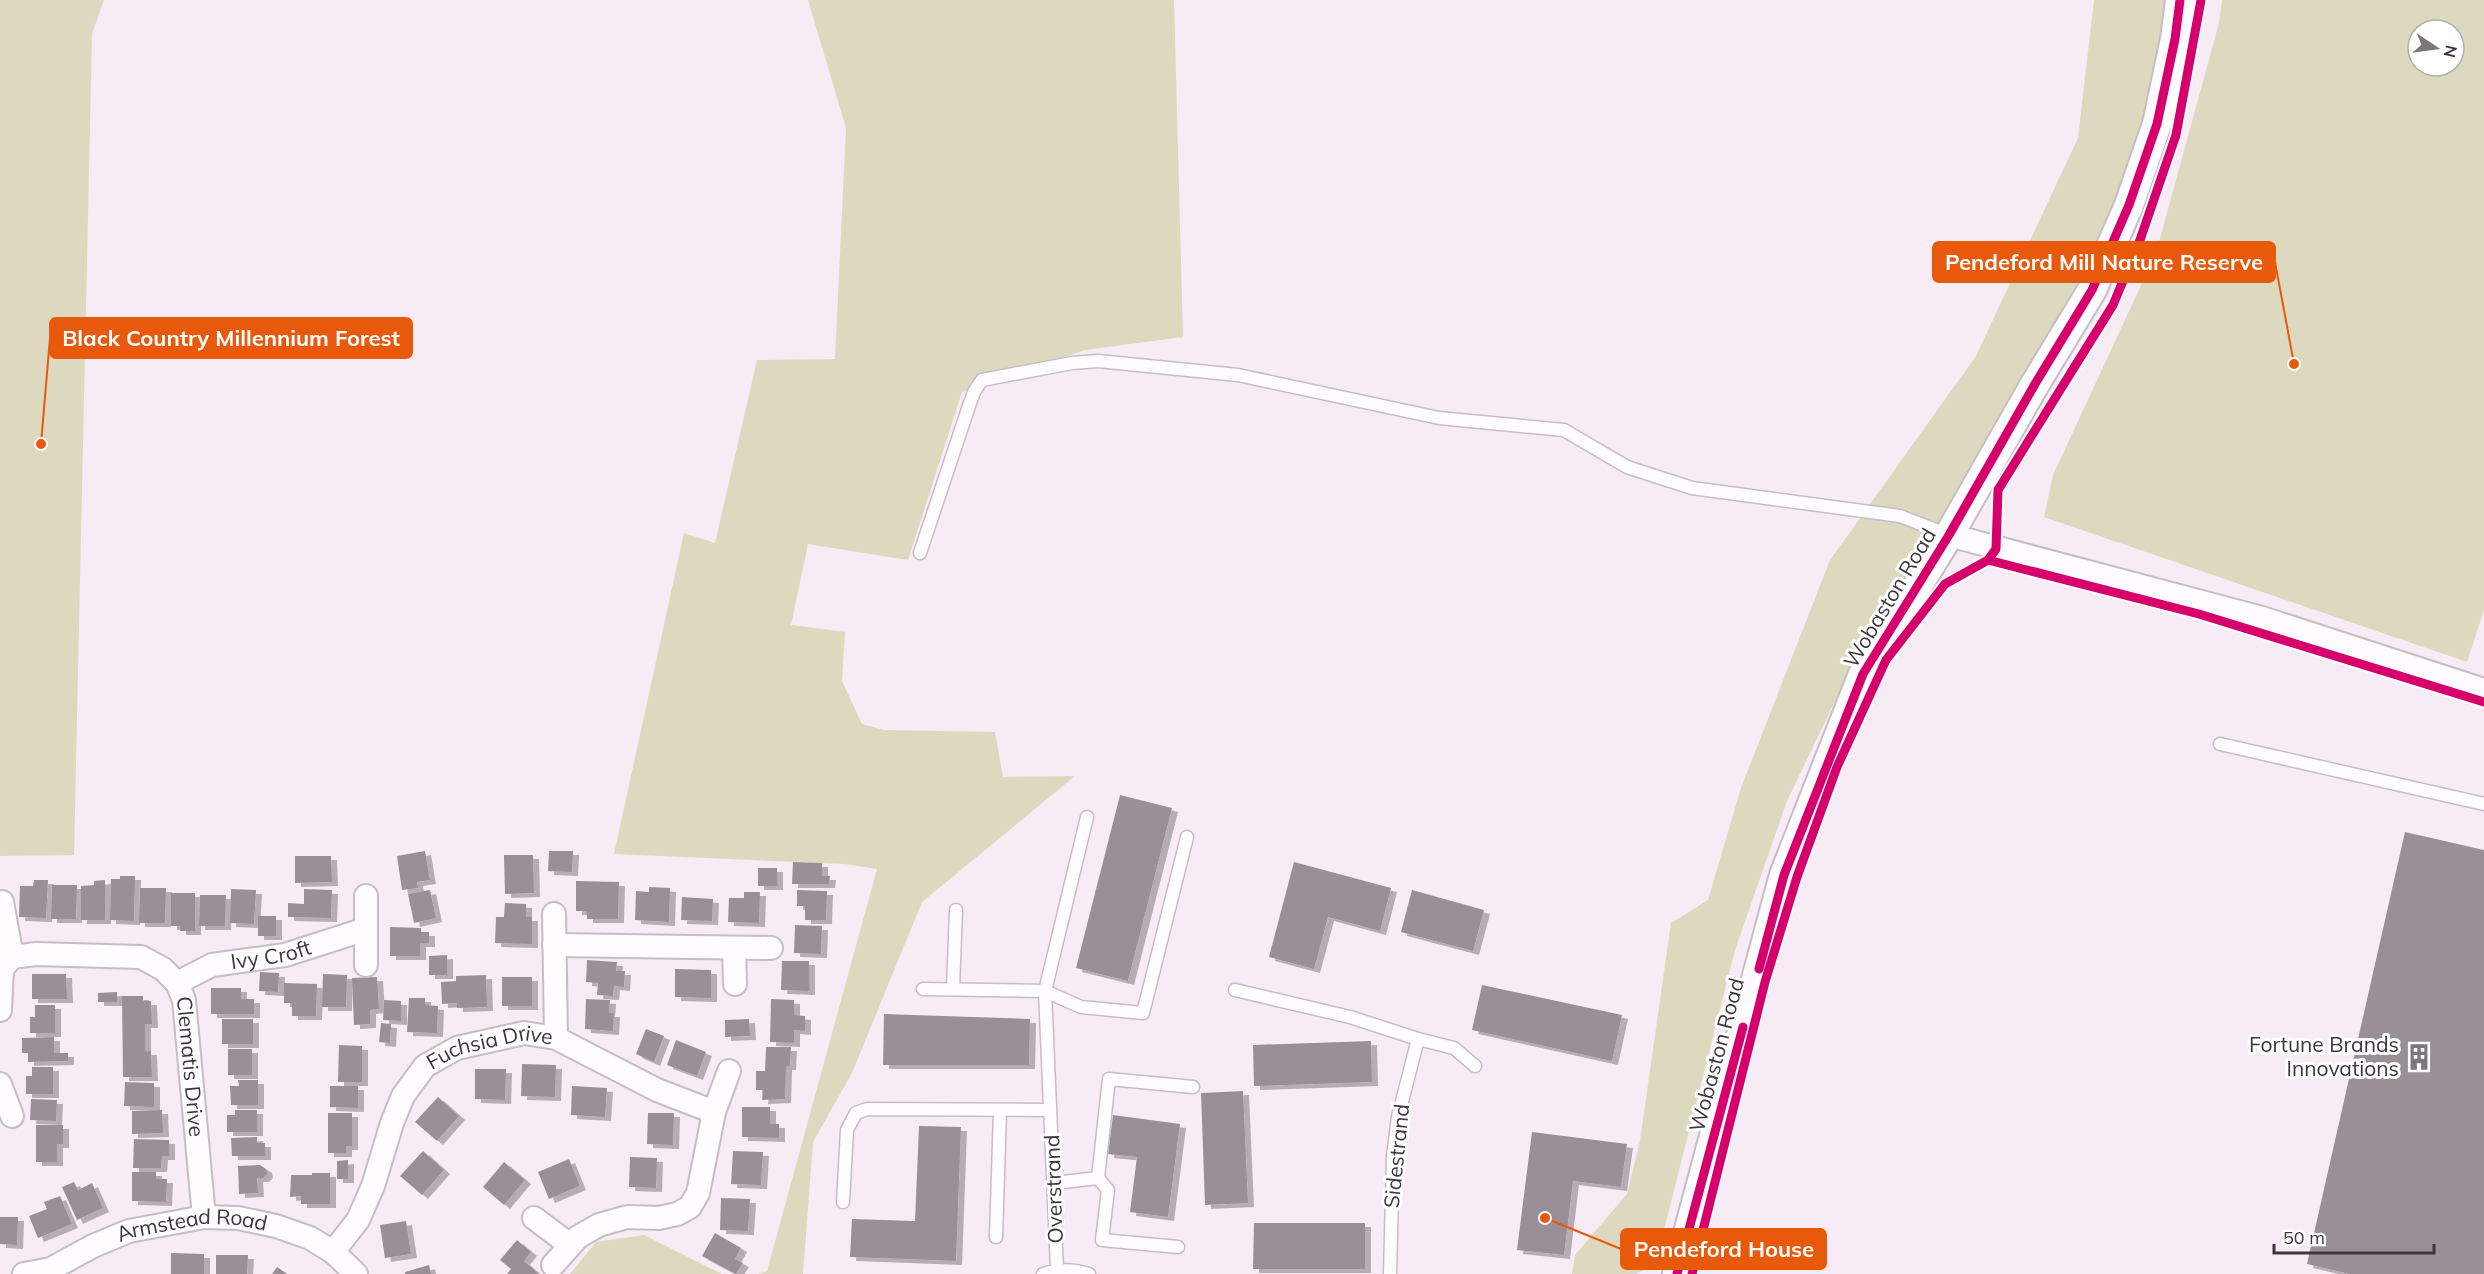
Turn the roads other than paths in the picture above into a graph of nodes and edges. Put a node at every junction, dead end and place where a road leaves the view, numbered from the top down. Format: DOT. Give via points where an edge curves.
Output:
graph roads {
  1 [pos="2180,0"];
  2 [pos="1949,535"];
  3 [pos="920,553"];
  4 [pos="2484,690"];
  5 [pos="2220,744"];
  6 [pos="2484,804"];
  7 [pos="1087,817"];
  8 [pos="1187,837"];
  9 [pos="366,896"];
  10 [pos="2,902"];
  11 [pos="956,909"];
  12 [pos="554,914"];
  13 [pos="366,929"];
  14 [pos="554,945"];
  15 [pos="734,948"];
  16 [pos="771,948"];
  17 [pos="12,957"];
  18 [pos="366,965"];
  19 [pos="177,983"];
  20 [pos="735,984"];
  21 [pos="922,989"];
  22 [pos="953,989"];
  23 [pos="1235,990"];
  24 [pos="1045,991"];
  25 [pos="0,1010"];
  26 [pos="556,1038"];
  27 [pos="1418,1039"];
  28 [pos="1475,1066"];
  29 [pos="729,1071"];
  30 [pos="0,1085"];
  31 [pos="1193,1087"];
  32 [pos="1000,1110"];
  33 [pos="1050,1110"];
  34 [pos="714,1112"];
  35 [pos="12,1116"];
  36 [pos="1098,1178"];
  37 [pos="1054,1183"];
  38 [pos="843,1202"];
  39 [pos="204,1217"];
  40 [pos="534,1218"];
  41 [pos="996,1237"];
  42 [pos="570,1245"];
  43 [pos="1178,1247"];
  44 [pos="333,1252"];
  45 [pos="553,1265"];
  46 [pos="1057,1269"];
  47 [pos="52,1271"];
  48 [pos="24,1274"];
  49 [pos="356,1274"];
  50 [pos="1043,1274"];
  51 [pos="1089,1274"];
  52 [pos="1390,1274"];
  53 [pos="1677,1274"];
  1 -- 2 [label="street, Wobaston Road" via="2157,124 2129,205 2092,290"];
  2 -- 3 [label="lane" via="1900,516 1692,488 1628,467 1564,430 1439,418 1238,375 1098,361 982,380 974,392"];
  2 -- 4 [label="street" via="2262,618"];
  2 -- 53 [label="street, Wobaston Road" via="1863,674 1784,875"];
  5 -- 6 [label="lane"];
  7 -- 24 [label="lane, Overstrand"];
  8 -- 24 [label="lane" via="1143,1013 1081,1007"];
  9 -- 13 [label="street"];
  10 -- 17 [label="street"];
  11 -- 22 [label="lane"];
  12 -- 14 [label="street"];
  13 -- 18 [label="street"];
  13 -- 19 [label="street, Ivy Croft" via="285,955 212,965"];
  14 -- 15 [label="street"];
  14 -- 26 [label="street"];
  15 -- 16 [label="street"];
  15 -- 20 [label="street"];
  17 -- 19 [label="street, Clematis Drive" via="141,957 163,969"];
  17 -- 25 [label="street" via="2,969"];
  19 -- 39 [label="street, Clematis Drive" via="184,1000"];
  21 -- 22 [label="lane"];
  22 -- 24 [label="lane"];
  23 -- 27 [label="lane" via="1350,1017"];
  24 -- 33 [label="lane, Overstrand"];
  26 -- 34 [label="street, Fuchsia Drive" via="657,1090"];
  26 -- 44 [label="street, Fuchsia Drive" via="524,1034 490,1040 457,1048 425,1066 403,1096 374,1186 358,1220"];
  27 -- 28 [label="lane" via="1454,1048"];
  27 -- 52 [label="lane, Sidestrand" via="1398,1117 1393,1156"];
  29 -- 34 [label="street"];
  30 -- 35 [label="street"];
  31 -- 36 [label="lane" via="1109,1079"];
  32 -- 33 [label="lane"];
  32 -- 38 [label="lane" via="867,1109 856,1113 847,1130"];
  32 -- 41 [label="lane"];
  33 -- 37 [label="lane, Overstrand"];
  34 -- 42 [label="street" via="698,1193 690,1207 659,1218 627,1217 599,1225"];
  36 -- 37 [label="lane"];
  36 -- 43 [label="lane" via="1108,1190 1102,1240"];
  37 -- 46 [label="lane, Overstrand"];
  39 -- 44 [label="street, Armstead Road" via="238,1218 276,1226 310,1238"];
  39 -- 47 [label="street, Armstead Road" via="129,1231 93,1246"];
  40 -- 42 [label="street"];
  42 -- 45 [label="street"];
  44 -- 49 [label="street, Armstead Road"];
  46 -- 50 [label="lane, Overstrand"];
  46 -- 51 [label="lane, Overstrand"];
  47 -- 48 [label="street, Armstead Road"];
}
